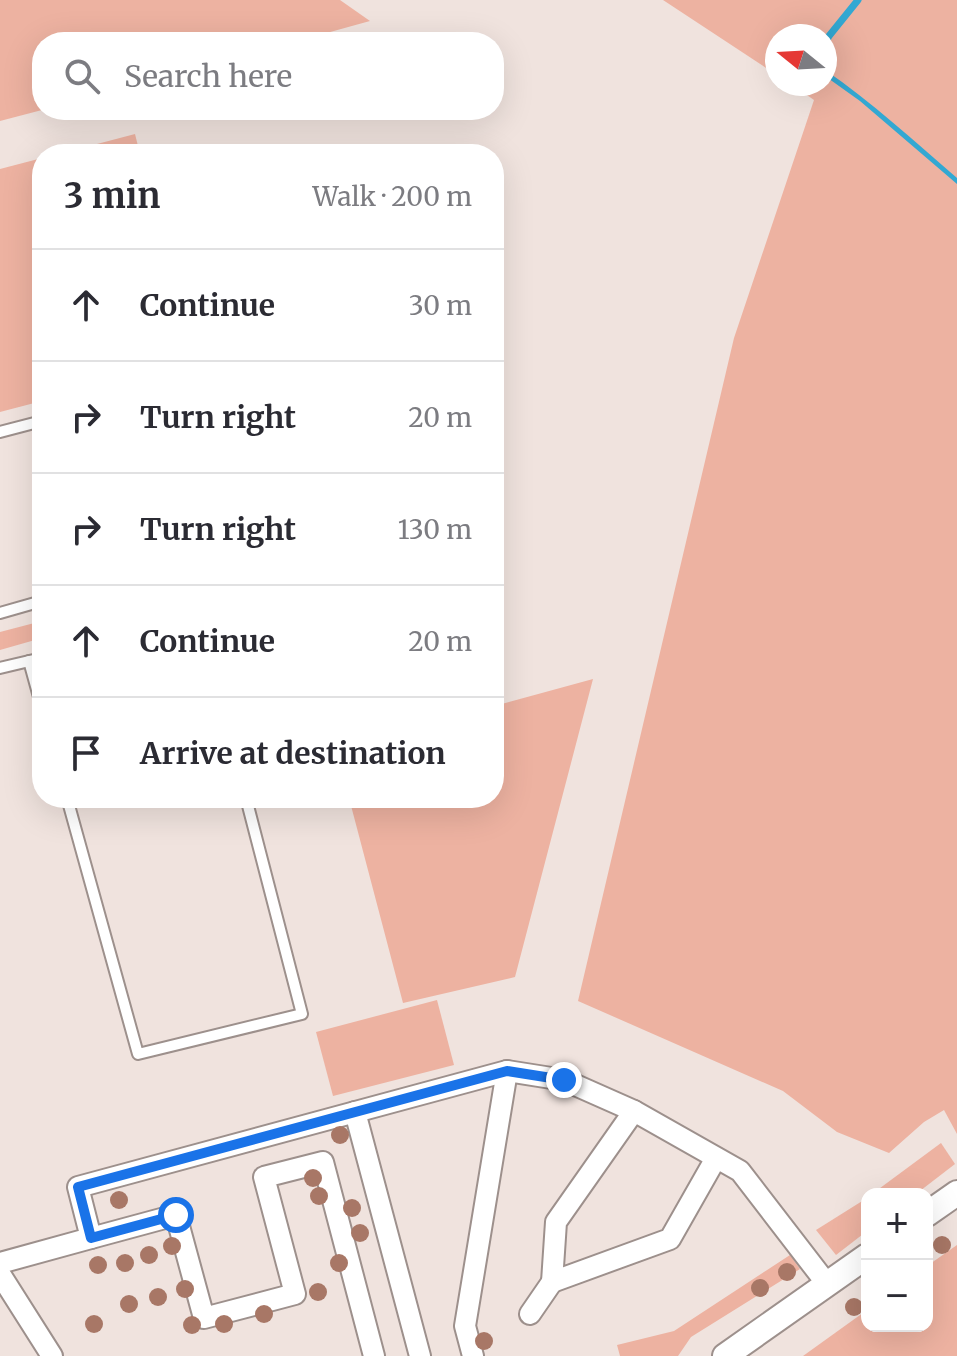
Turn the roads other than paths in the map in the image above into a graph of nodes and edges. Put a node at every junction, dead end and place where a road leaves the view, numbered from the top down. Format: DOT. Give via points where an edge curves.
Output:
graph roads {
  1 [pos="32,424"];
  2 [pos="0,432"];
  3 [pos="32,604"];
  4 [pos="0,613"];
  5 [pos="32,660"];
  6 [pos="29,661"];
  7 [pos="0,668"];
  8 [pos="32,672"];
  9 [pos="70,808"];
  10 [pos="249,808"];
  11 [pos="507,1071"];
  12 [pos="634,1111"];
  13 [pos="355,1112"];
  14 [pos="716,1158"];
  15 [pos="957,1193"];
  16 [pos="933,1210"];
  17 [pos="91,1238"];
  18 [pos="861,1260"];
  19 [pos="0,1263"];
  20 [pos="0,1274"];
  21 [pos="552,1282"];
  22 [pos="827,1284"];
  23 [pos="530,1314"];
  24 [pos="52,1356"];
  25 [pos="374,1356"];
  26 [pos="420,1356"];
  27 [pos="473,1356"];
  28 [pos="725,1356"];
  1 -- 2 [label="lane"];
  3 -- 4 [label="lane"];
  5 -- 6 [label="lane"];
  6 -- 7 [label="lane"];
  6 -- 8 [label="lane"];
  9 -- 10 [label="lane" via="138,1054 302,1014"];
  11 -- 12 [label="street" via="564,1080"];
  11 -- 13 [label="street"];
  11 -- 27 [label="street" via="465,1326"];
  12 -- 14 [label="street"];
  12 -- 21 [label="street" via="556,1222"];
  13 -- 17 [label="street" via="78,1187"];
  13 -- 26 [label="street"];
  14 -- 21 [label="street" via="670,1239"];
  14 -- 22 [label="street" via="740,1171"];
  15 -- 16 [label="street"];
  17 -- 19 [label="street"];
  17 -- 25 [label="street" via="176,1215 204,1318 295,1294 264,1177 323,1162"];
  18 -- 22 [label="street"];
  20 -- 24 [label="street"];
  21 -- 23 [label="street"];
  22 -- 28 [label="street"];
}
